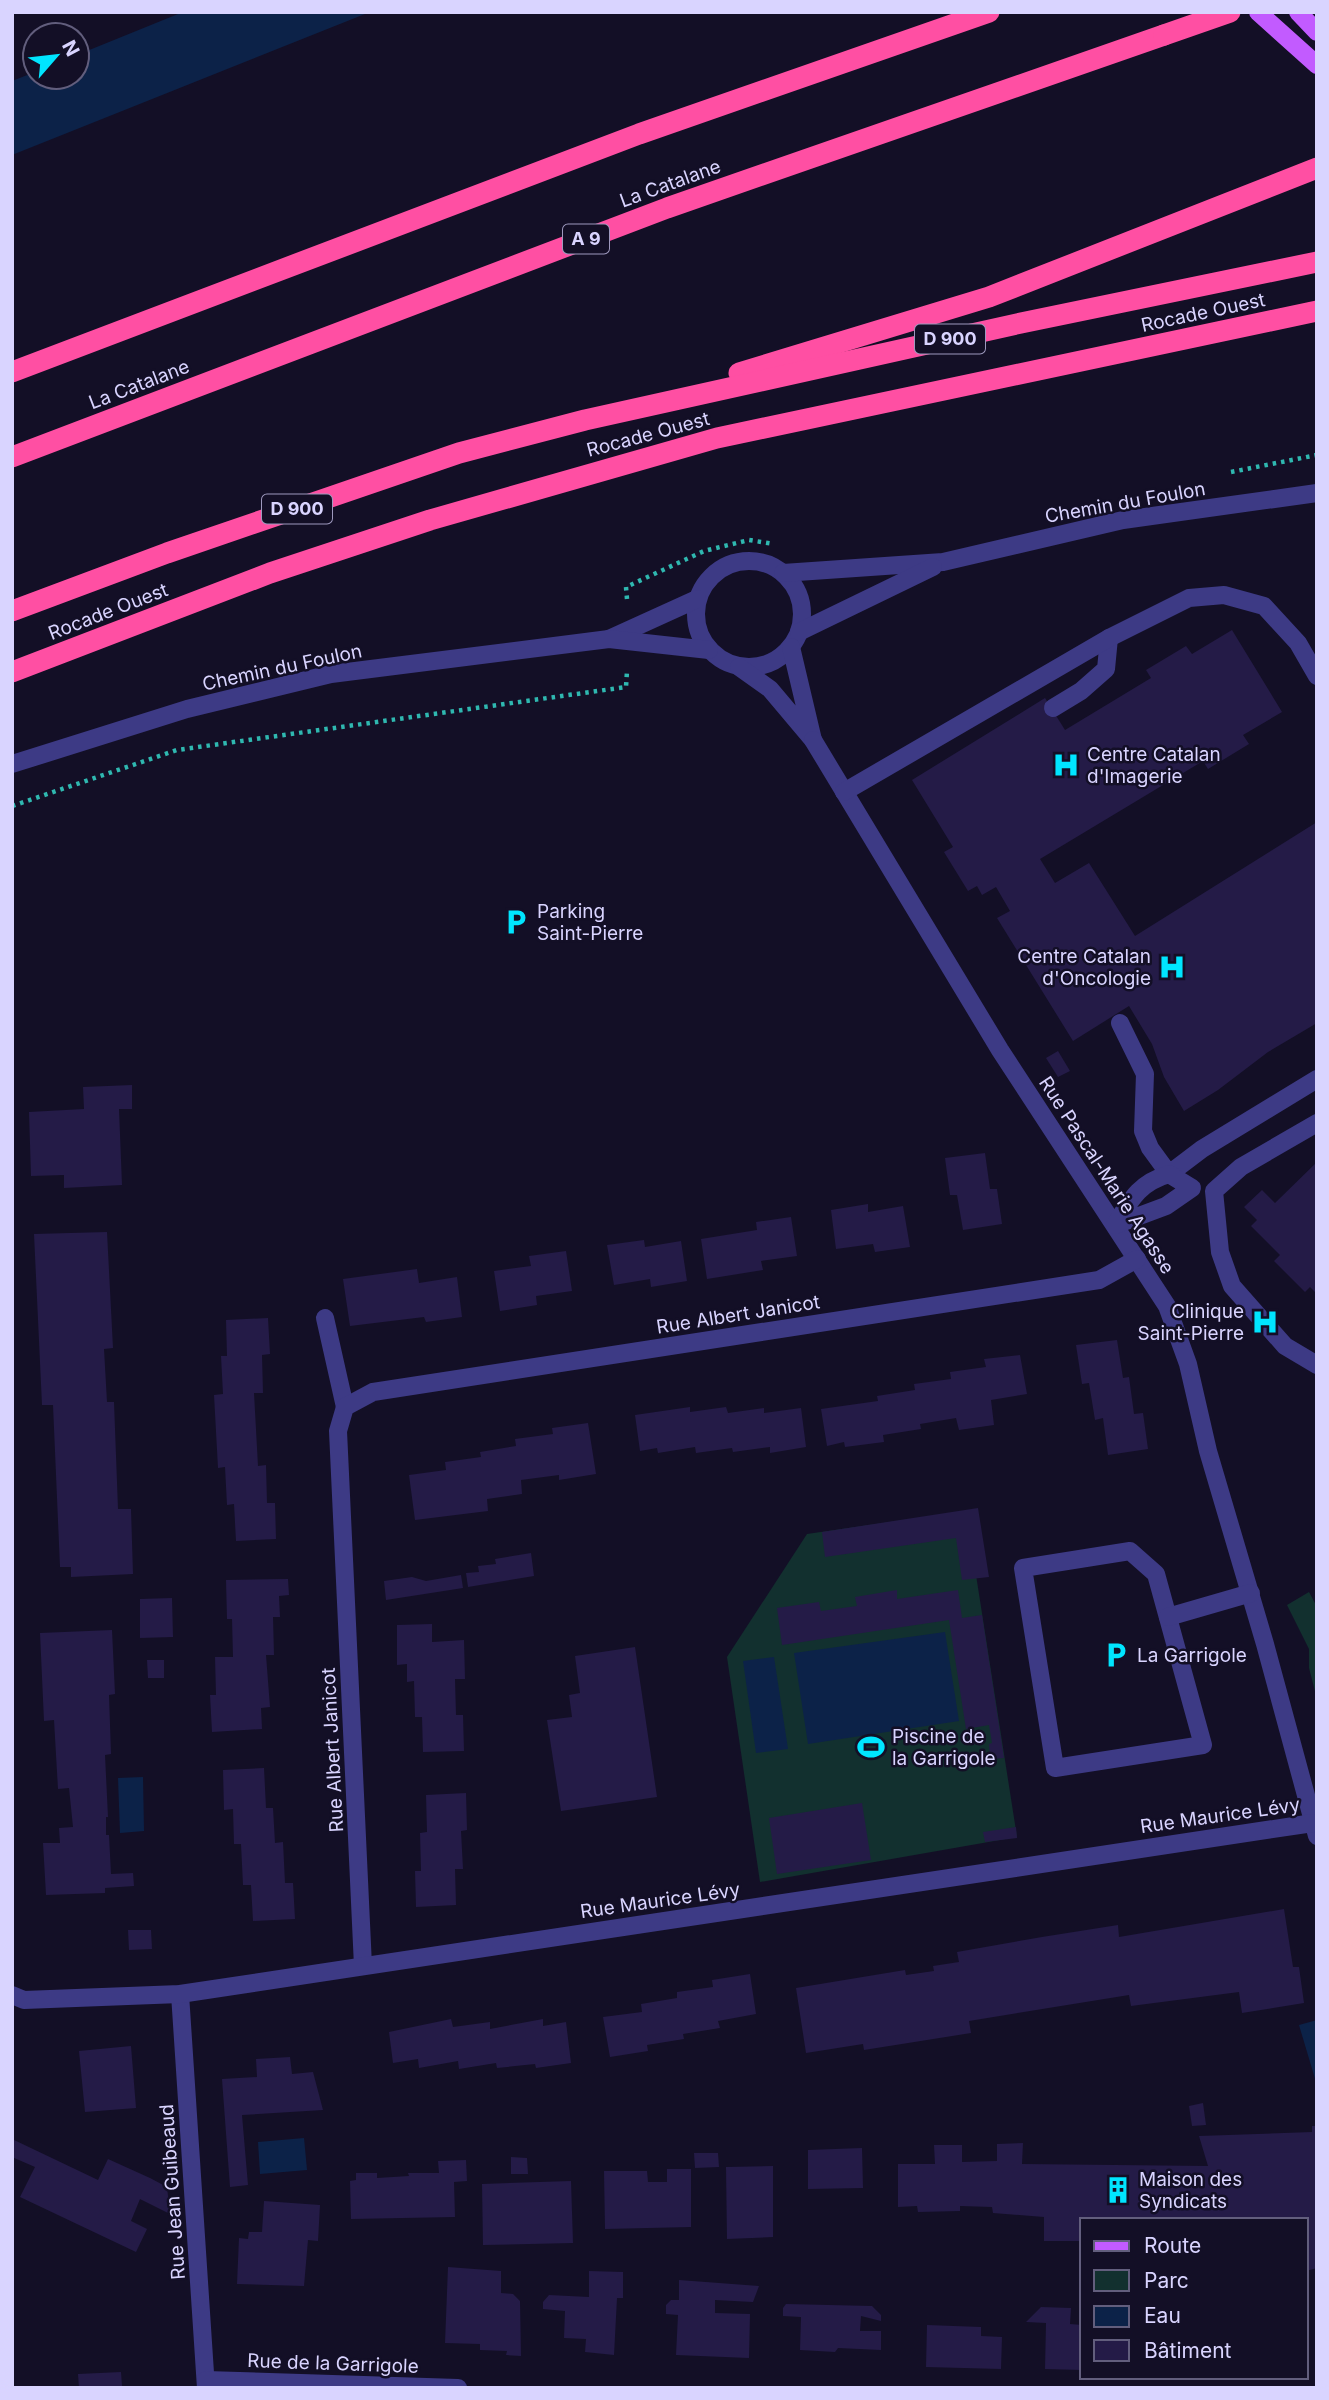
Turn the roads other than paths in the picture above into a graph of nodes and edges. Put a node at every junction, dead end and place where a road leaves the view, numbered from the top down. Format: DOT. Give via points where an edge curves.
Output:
graph roads {
  1 [pos="989,12"];
  2 [pos="1230,12"];
  3 [pos="1258,12"];
  4 [pos="1298,12"];
  5 [pos="1317,32"];
  6 [pos="1317,65"];
  7 [pos="1317,168"];
  8 [pos="1317,262"];
  9 [pos="1317,311"];
  10 [pos="12,372"];
  11 [pos="585,419"];
  12 [pos="12,457"];
  13 [pos="1317,493"];
  14 [pos="943,562"];
  15 [pos="783,573"];
  16 [pos="697,599"];
  17 [pos="12,611"];
  18 [pos="1109,638"];
  19 [pos="609,639"];
  20 [pos="795,639"];
  21 [pos="709,650"];
  22 [pos="739,667"];
  23 [pos="12,672"];
  24 [pos="1317,676"];
  25 [pos="1053,708"];
  26 [pos="813,740"];
  27 [pos="12,764"];
  28 [pos="844,792"];
  29 [pos="1120,1023"];
  30 [pos="1317,1079"];
  31 [pos="1317,1123"];
  32 [pos="1169,1174"];
  33 [pos="1192,1188"];
  34 [pos="1214,1191"];
  35 [pos="1115,1225"];
  36 [pos="1137,1259"];
  37 [pos="326,1318"];
  38 [pos="1317,1365"];
  39 [pos="345,1407"];
  40 [pos="1251,1593"];
  41 [pos="1168,1617"];
  42 [pos="1315,1829"];
  43 [pos="363,1966"];
  44 [pos="180,1994"];
  45 [pos="12,1995"];
  46 [pos="206,2384"];
  47 [pos="458,2388"];
  1 -- 10 [label="highway" via="639,134"];
  2 -- 12 [label="highway, La Catalane / A 9, bridge" via="667,208"];
  3 -- 6 [label="main road"];
  4 -- 5 [label="main road"];
  7 -- 11 [label="highway" via="989,297"];
  8 -- 11 [label="highway, Rocade Ouest / D 900"];
  9 -- 23 [label="highway, Rocade Ouest / D 900" via="703,442 430,520 270,573"];
  11 -- 17 [label="highway, Rocade Ouest / D 900" via="459,453"];
  13 -- 14 [label="street, Chemin du Foulon" via="1123,520"];
  14 -- 15 [label="street, Chemin du Foulon"];
  14 -- 20 [label="street, Chemin du Foulon"];
  15 -- 16 [label="street" via="750,560 733,562 704,583"];
  15 -- 20 [label="street" via="800,600 802,616"];
  16 -- 19 [label="street, Chemin du Foulon"];
  16 -- 21 [label="street" via="695,617"];
  18 -- 24 [label="street" via="1189,598 1224,595 1264,607 1298,643"];
  18 -- 25 [label="street" via="1106,668 1082,691"];
  18 -- 28 [label="street"];
  19 -- 21 [label="street, Chemin du Foulon"];
  19 -- 27 [label="street, Chemin du Foulon" via="331,674 187,709"];
  20 -- 22 [label="street" via="768,664"];
  20 -- 26 [label="street, Rue Pascal-Marie Agasse"];
  21 -- 22 [label="street"];
  22 -- 26 [label="street, Rue Pascal-Marie Agasse" via="770,689"];
  26 -- 28 [label="street, Rue Pascal-Marie Agasse"];
  28 -- 35 [label="street, Rue Pascal-Marie Agasse" via="1000,1050"];
  29 -- 32 [label="street" via="1144,1074 1143,1131"];
  30 -- 32 [label="street"];
  31 -- 34 [label="street" via="1241,1167"];
  32 -- 33 [label="street"];
  32 -- 35 [label="street" via="1152,1179 1132,1197"];
  33 -- 34 [label="street"];
  33 -- 35 [label="street" via="1166,1206"];
  34 -- 38 [label="street" via="1220,1252 1232,1286 1285,1346"];
  35 -- 36 [label="street, Rue Pascal-Marie Agasse"];
  36 -- 39 [label="street, Rue Albert Janicot" via="1099,1280 373,1392"];
  36 -- 40 [label="street, Rue Pascal-Marie Agasse" via="1167,1306 1188,1364"];
  37 -- 39 [label="street, Rue Albert Janicot"];
  39 -- 43 [label="street, Rue Albert Janicot" via="338,1430"];
  40 -- 41 [label="street"];
  40 -- 42 [label="street, Rue Pascal-Marie Agasse"];
  41 -- 41 [label="street" via="1156,1574 1130,1550 1023,1568 1055,1768 1203,1745"];
  42 -- 43 [label="street, Rue Maurice Lévy"];
  43 -- 44 [label="street, Rue Maurice Lévy"];
  44 -- 45 [label="street, Rue Maurice Lévy" via="24,2000"];
  44 -- 46 [label="street, Rue Jean Guibeaud"];
  46 -- 47 [label="street, Rue de la Garrigole"];
}
